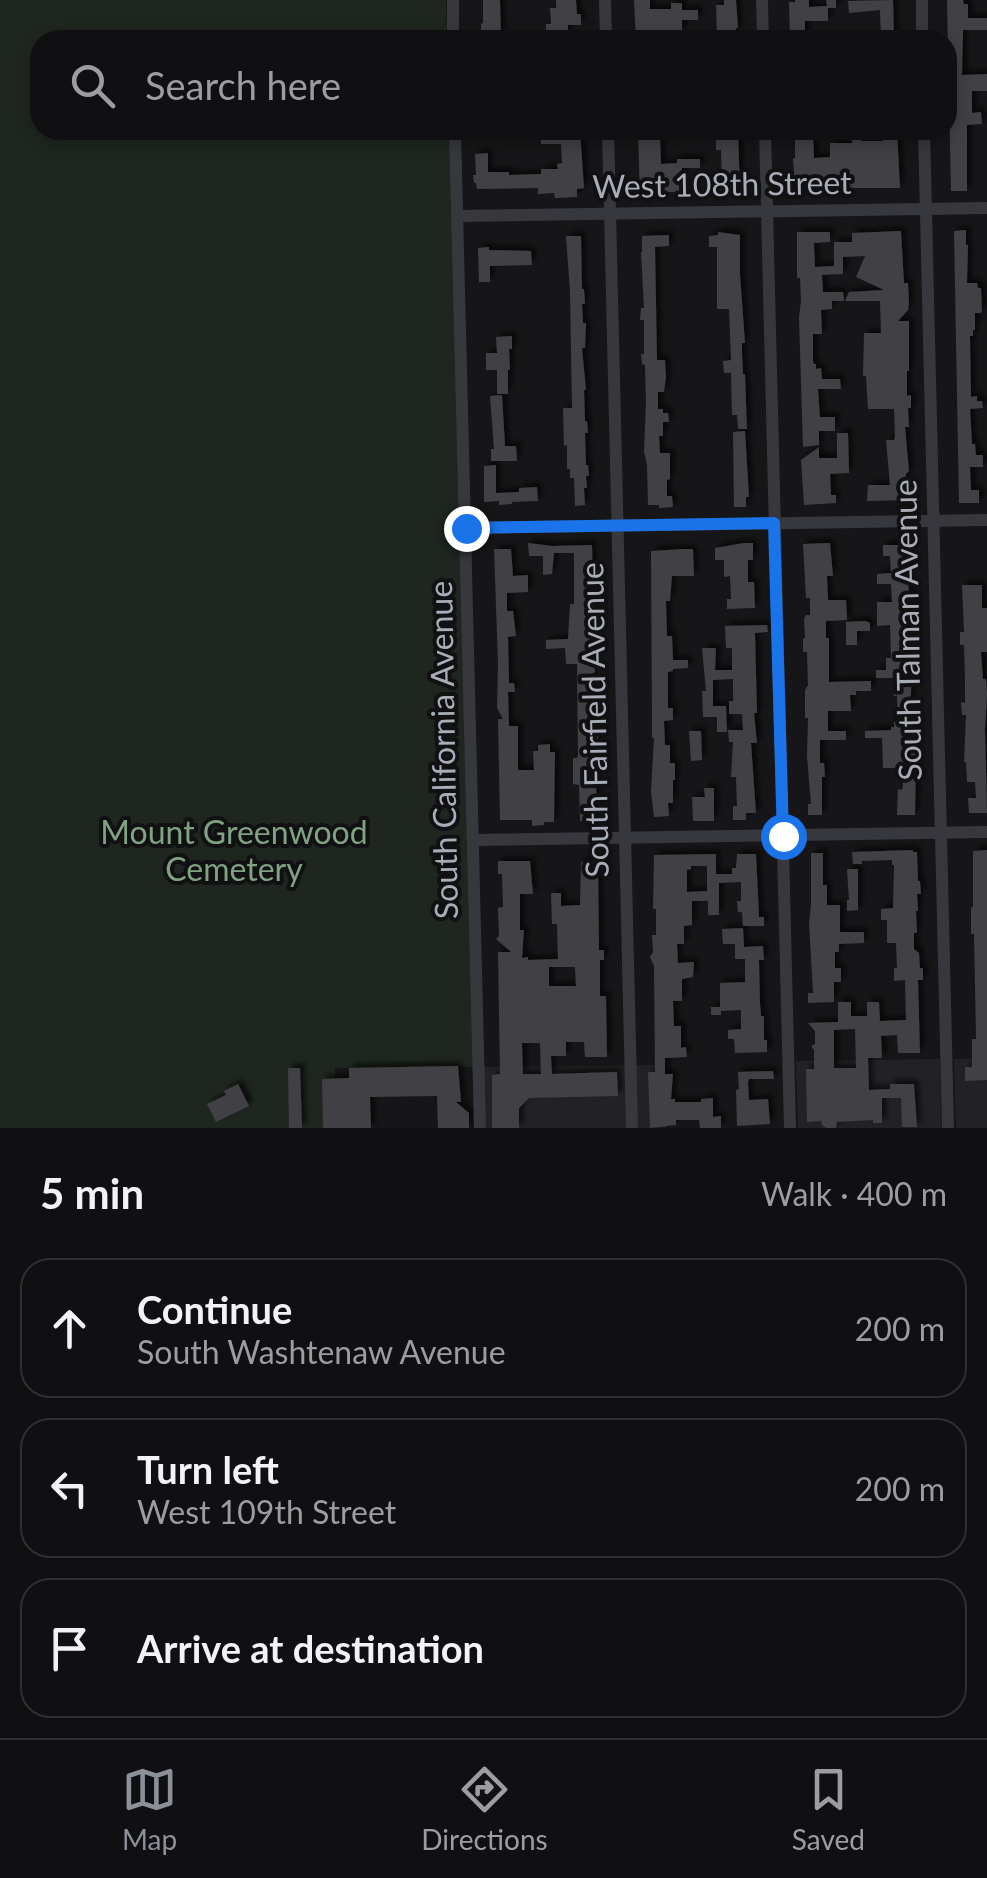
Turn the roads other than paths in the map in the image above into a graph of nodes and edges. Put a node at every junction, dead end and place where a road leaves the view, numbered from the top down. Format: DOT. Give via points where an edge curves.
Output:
graph roads {
  1 [pos="452,0"];
  2 [pos="605,0"];
  3 [pos="762,0"];
  4 [pos="922,0"];
  5 [pos="454,30"];
  6 [pos="606,30"];
  7 [pos="763,30"];
  8 [pos="922,30"];
  9 [pos="456,140"];
  10 [pos="608,140"];
  11 [pos="765,140"];
  12 [pos="924,140"];
  13 [pos="987,208"];
  14 [pos="925,209"];
  15 [pos="767,212"];
  16 [pos="610,215"];
  17 [pos="457,216"];
  18 [pos="987,520"];
  19 [pos="933,521"];
  20 [pos="774,523"];
  21 [pos="618,526"];
  22 [pos="466,528"];
  23 [pos="987,832"];
  24 [pos="941,833"];
  25 [pos="783,836"];
  26 [pos="625,837"];
  27 [pos="473,840"];
  28 [pos="480,1128"];
  29 [pos="632,1128"];
  30 [pos="790,1128"];
  31 [pos="948,1128"];
  1 -- 5 [label="street"];
  2 -- 6 [label="street"];
  3 -- 7 [label="street"];
  4 -- 8 [label="street"];
  9 -- 17 [label="street, South California Avenue"];
  10 -- 16 [label="street, South Fairfield Avenue"];
  11 -- 15 [label="street"];
  12 -- 14 [label="street, South Talman Avenue"];
  13 -- 14 [label="street, West 108th Street"];
  14 -- 15 [label="street, West 108th Street"];
  14 -- 19 [label="street, South Talman Avenue"];
  15 -- 16 [label="street, West 108th Street"];
  15 -- 20 [label="street"];
  16 -- 17 [label="street, West 108th Street"];
  16 -- 21 [label="street, South Fairfield Avenue"];
  17 -- 22 [label="street, South California Avenue"];
  18 -- 19 [label="street"];
  19 -- 20 [label="street"];
  19 -- 24 [label="street, South Talman Avenue"];
  20 -- 21 [label="street"];
  20 -- 25 [label="street"];
  21 -- 22 [label="street"];
  21 -- 26 [label="street, South Fairfield Avenue"];
  22 -- 27 [label="street, South California Avenue"];
  23 -- 24 [label="street"];
  24 -- 25 [label="street"];
  24 -- 31 [label="street, South Talman Avenue"];
  25 -- 26 [label="street"];
  25 -- 30 [label="street"];
  26 -- 27 [label="street"];
  26 -- 29 [label="street, South Fairfield Avenue"];
  27 -- 28 [label="street, South California Avenue"];
}
